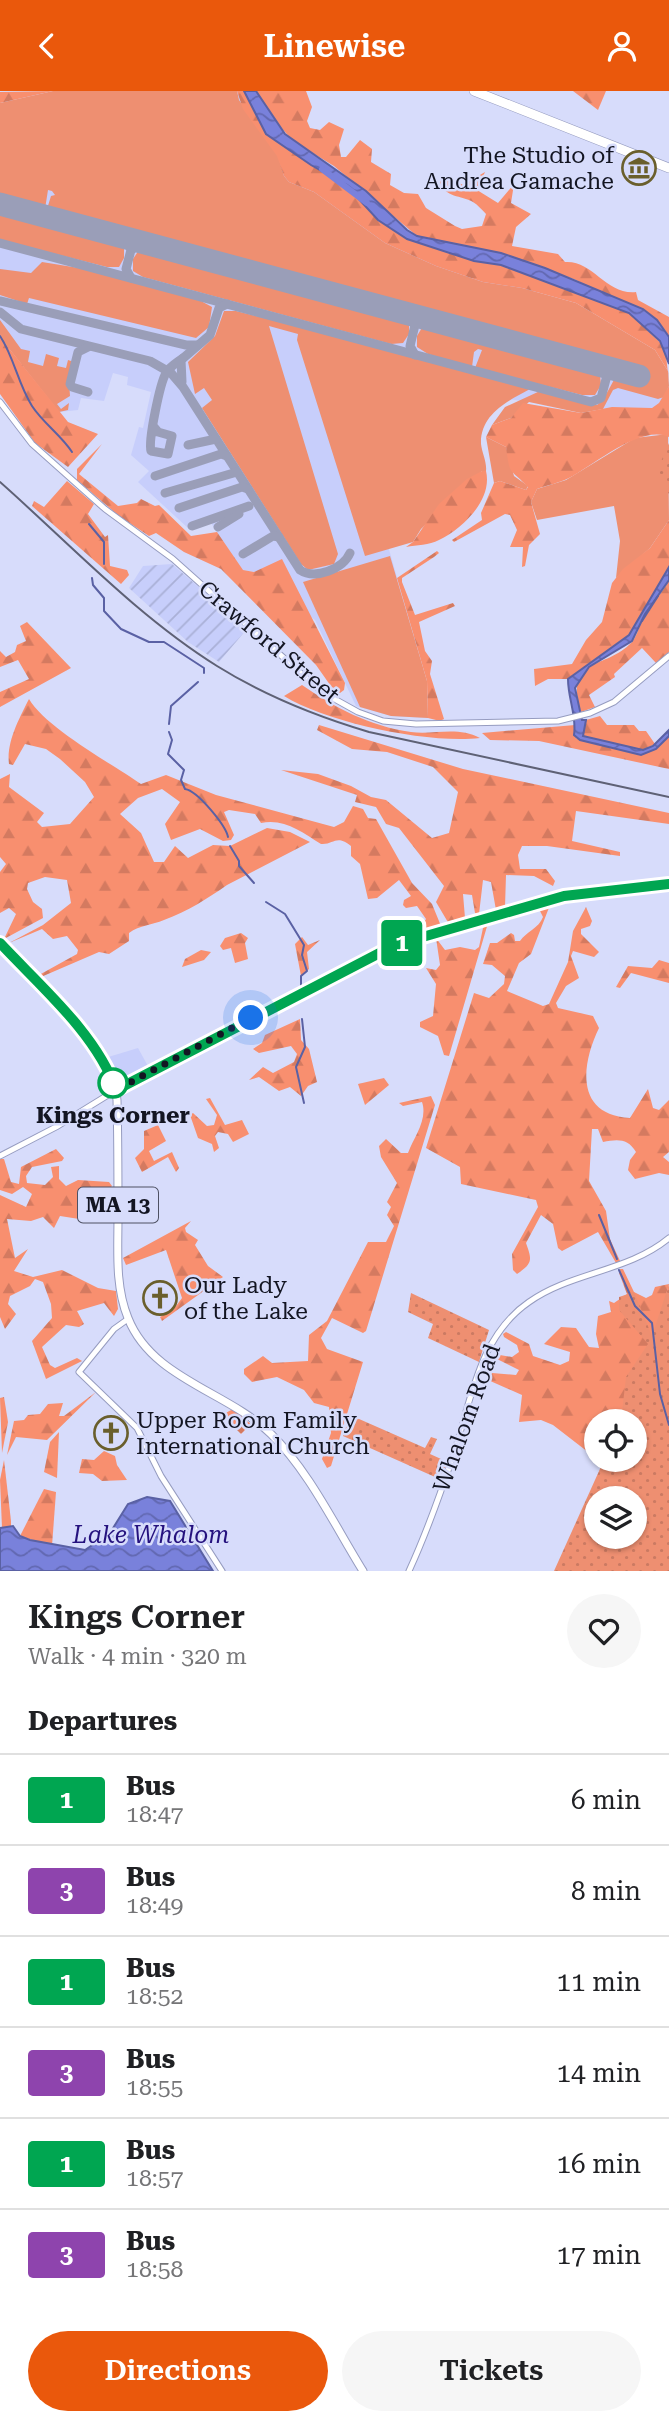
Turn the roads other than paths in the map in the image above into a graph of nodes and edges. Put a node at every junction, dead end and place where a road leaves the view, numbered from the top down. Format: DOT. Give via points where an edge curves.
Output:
graph roads {
  1 [pos="474,91"];
  2 [pos="669,168"];
  3 [pos="0,402"];
  4 [pos="669,656"];
  5 [pos="669,884"];
  6 [pos="0,943"];
  7 [pos="110,1076"];
  8 [pos="128,1083"];
  9 [pos="116,1090"];
  10 [pos="104,1097"];
  11 [pos="117,1104"];
  12 [pos="0,1156"];
  13 [pos="669,1238"];
  14 [pos="128,1319"];
  15 [pos="222,1571"];
  16 [pos="363,1571"];
  17 [pos="409,1571"];
  1 -- 2 [label="highway"];
  3 -- 4 [label="main road, Crawford Street" via="21,433 85,492 166,553 321,692 343,705 383,720 416,724 573,718 622,697"];
  5 -- 8 [label="main road" via="556,898 383,949"];
  6 -- 7 [label="main road, MA 13" via="64,1009"];
  7 -- 8 [label="main road"];
  7 -- 9 [label="main road, MA 13"];
  8 -- 9 [label="main road"];
  9 -- 10 [label="main road"];
  9 -- 11 [label="main road, MA 13"];
  10 -- 11 [label="main road"];
  10 -- 12 [label="main road"];
  11 -- 14 [label="main road, MA 13" via="118,1271"];
  13 -- 17 [label="main road, Whalom Road" via="634,1260 537,1297 499,1331 482,1362 446,1477"];
  14 -- 15 [label="main road" via="79,1372 135,1425 161,1476"];
  14 -- 16 [label="main road, MA 13" via="161,1362 248,1415 276,1439"];
}
